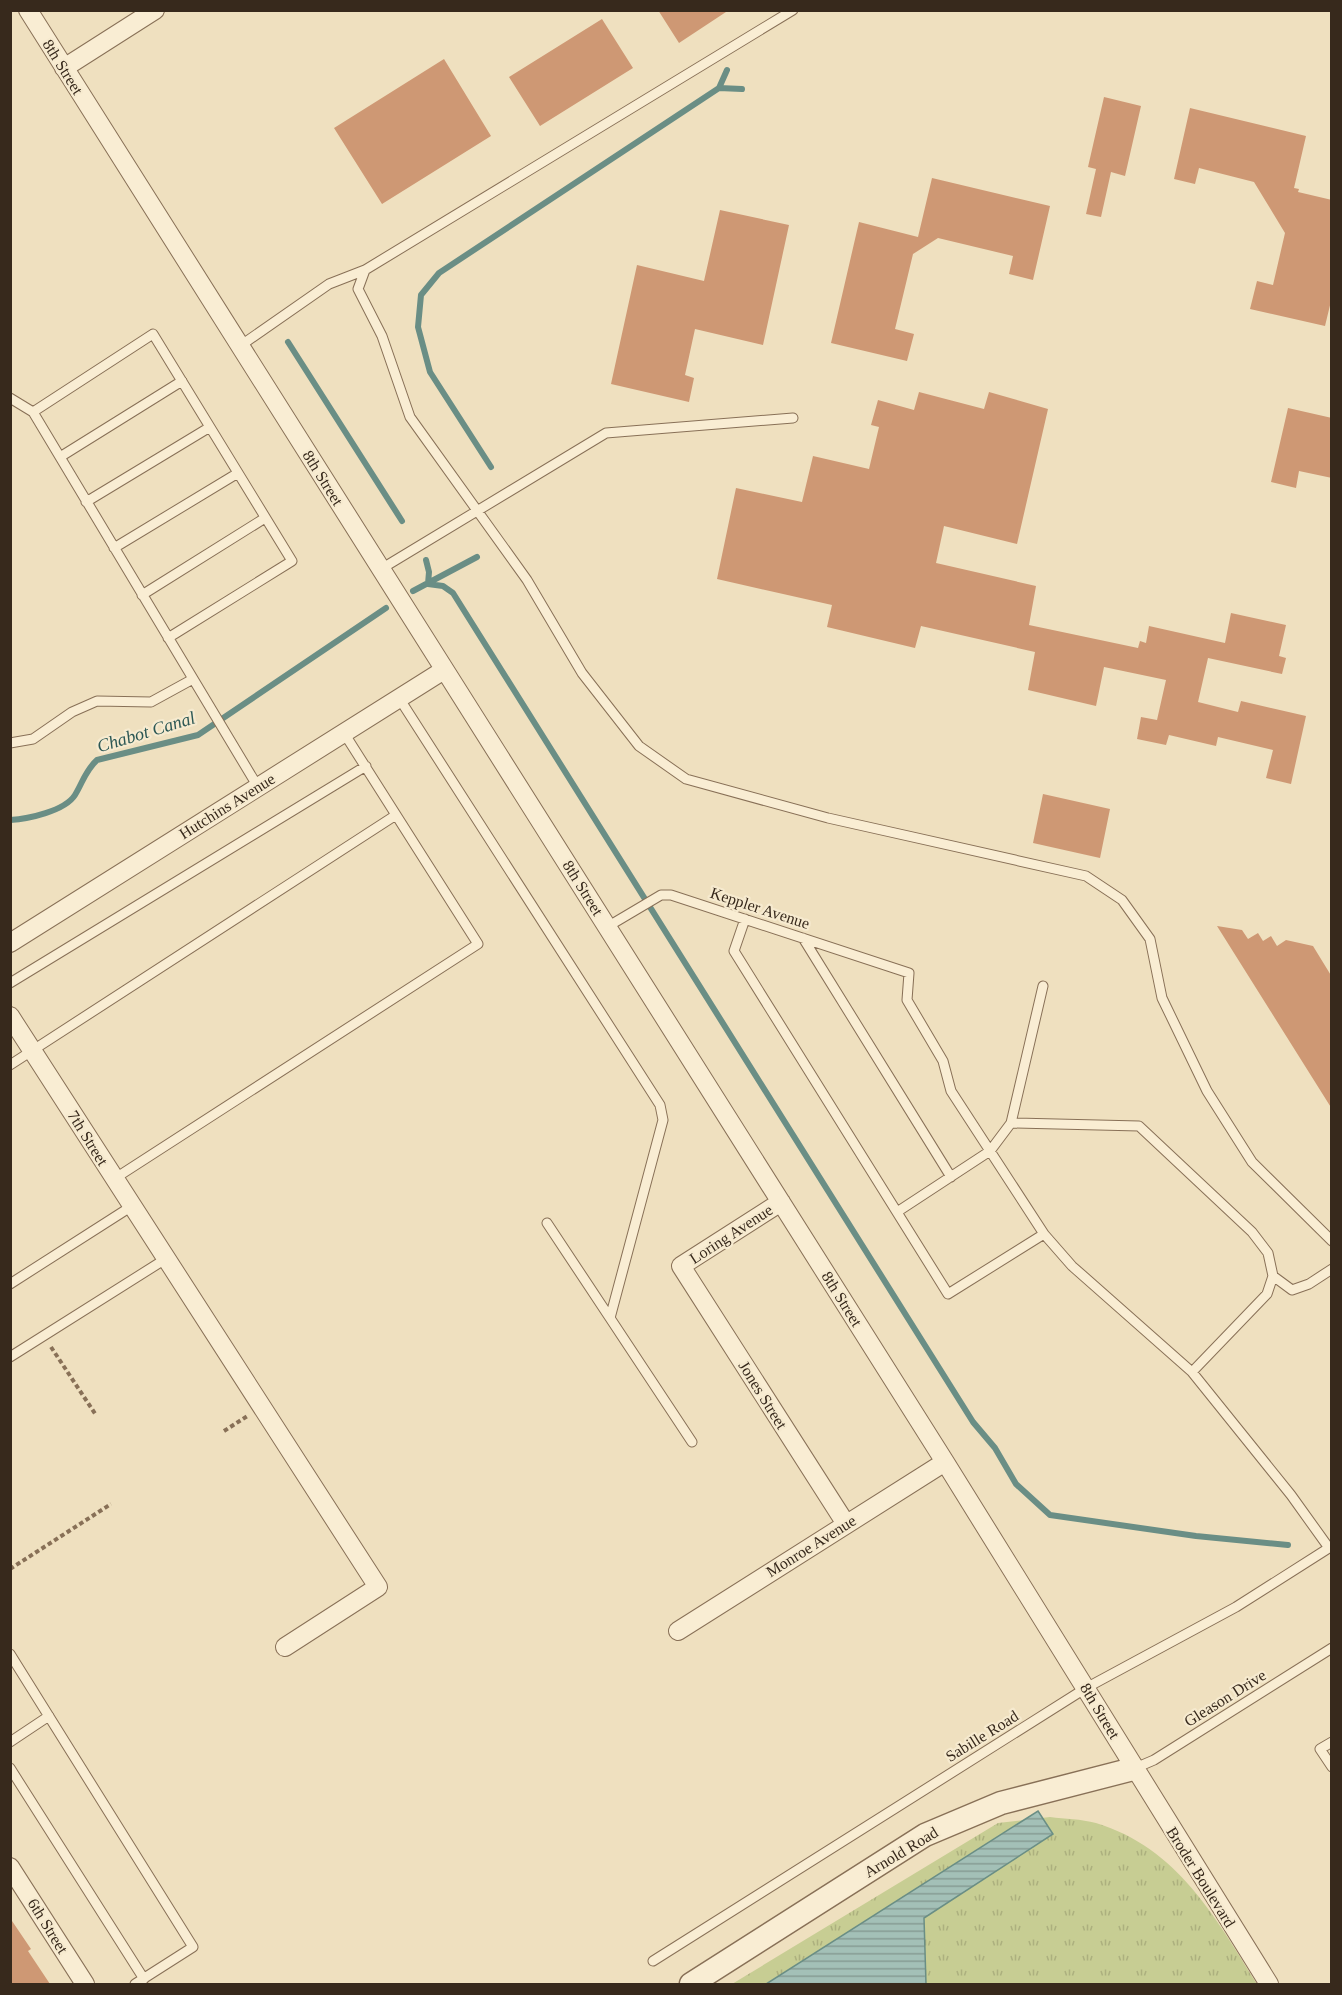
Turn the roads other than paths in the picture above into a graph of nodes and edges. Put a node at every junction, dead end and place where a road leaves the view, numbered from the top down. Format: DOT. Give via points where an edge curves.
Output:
graph roads {
  1 [pos="28,10"];
  2 [pos="155,10"];
  3 [pos="793,10"];
  4 [pos="64,68"];
  5 [pos="365,270"];
  6 [pos="240,346"];
  7 [pos="182,381"];
  8 [pos="10,398"];
  9 [pos="33,412"];
  10 [pos="793,418"];
  11 [pos="210,427"];
  12 [pos="60,457"];
  13 [pos="238,474"];
  14 [pos="86,502"];
  15 [pos="476,509"];
  16 [pos="265,518"];
  17 [pos="114,548"];
  18 [pos="381,569"];
  19 [pos="142,595"];
  20 [pos="168,638"];
  21 [pos="444,670"];
  22 [pos="193,679"];
  23 [pos="399,698"];
  24 [pos="344,733"];
  25 [pos="10,743"];
  26 [pos="366,766"];
  27 [pos="258,787"];
  28 [pos="396,815"];
  29 [pos="745,919"];
  30 [pos="608,927"];
  31 [pos="803,938"];
  32 [pos="10,943"];
  33 [pos="10,983"];
  34 [pos="1043,986"];
  35 [pos="10,1016"];
  36 [pos="33,1051"];
  37 [pos="10,1065"];
  38 [pos="1011,1123"];
  39 [pos="990,1151"];
  40 [pos="951,1177"];
  41 [pos="114,1179"];
  42 [pos="780,1202"];
  43 [pos="132,1206"];
  44 [pos="897,1212"];
  45 [pos="547,1223"];
  46 [pos="1044,1234"];
  47 [pos="1332,1241"];
  48 [pos="167,1258"];
  49 [pos="681,1266"];
  50 [pos="1332,1269"];
  51 [pos="1273,1276"];
  52 [pos="10,1284"];
  53 [pos="610,1318"];
  54 [pos="10,1357"];
  55 [pos="1192,1372"];
  56 [pos="692,1442"];
  57 [pos="945,1461"];
  58 [pos="846,1524"];
  59 [pos="1330,1547"];
  60 [pos="678,1631"];
  61 [pos="285,1647"];
  62 [pos="1332,1648"];
  63 [pos="10,1654"];
  64 [pos="1086,1688"];
  65 [pos="49,1716"];
  66 [pos="10,1742"];
  67 [pos="1332,1742"];
  68 [pos="1332,1767"];
  69 [pos="10,1768"];
  70 [pos="1133,1769"];
  71 [pos="10,1867"];
  72 [pos="653,1961"];
  73 [pos="140,1982"];
  74 [pos="85,1984"];
  75 [pos="691,1984"];
  76 [pos="1269,1984"];
  1 -- 4 [label="street, 8th Street"];
  2 -- 4 [label="street"];
  3 -- 5 [label="lane"];
  4 -- 6 [label="street, 8th Street"];
  5 -- 6 [label="lane" via="329,284"];
  5 -- 15 [label="lane" via="358,289 382,336 410,417"];
  6 -- 18 [label="street, 8th Street"];
  7 -- 9 [label="lane" via="153,334"];
  7 -- 11 [label="lane"];
  7 -- 12 [label="lane"];
  8 -- 9 [label="lane"];
  9 -- 12 [label="lane"];
  10 -- 15 [label="lane" via="606,433"];
  11 -- 13 [label="lane"];
  11 -- 14 [label="lane"];
  12 -- 14 [label="lane"];
  13 -- 16 [label="lane"];
  13 -- 17 [label="lane"];
  14 -- 17 [label="lane"];
  15 -- 18 [label="lane"];
  15 -- 47 [label="lane" via="527,580 582,673 639,746 686,779 828,818 1086,876 1122,900 1150,939 1162,998 1207,1091 1252,1162"];
  16 -- 19 [label="lane"];
  16 -- 20 [label="lane" via="292,561"];
  17 -- 19 [label="lane"];
  18 -- 21 [label="street, 8th Street"];
  19 -- 20 [label="lane"];
  20 -- 22 [label="lane"];
  21 -- 23 [label="street, Hutchins Avenue"];
  21 -- 30 [label="street, 8th Street"];
  22 -- 25 [label="lane" via="151,702 98,701 72,712 33,739"];
  22 -- 27 [label="lane"];
  23 -- 24 [label="street, Hutchins Avenue"];
  23 -- 53 [label="lane" via="660,1105 663,1120"];
  24 -- 26 [label="lane"];
  24 -- 27 [label="street, Hutchins Avenue"];
  26 -- 28 [label="lane"];
  26 -- 33 [label="lane"];
  27 -- 32 [label="street, Hutchins Avenue"];
  28 -- 36 [label="lane"];
  28 -- 41 [label="lane" via="478,944"];
  29 -- 30 [label="lane, Keppler Avenue" via="671,895 655,898"];
  29 -- 31 [label="lane, Keppler Avenue"];
  29 -- 44 [label="lane" via="734,951"];
  30 -- 42 [label="street, 8th Street"];
  31 -- 39 [label="lane, Keppler Avenue" via="909,973 907,1000 943,1061 951,1090"];
  31 -- 40 [label="lane"];
  34 -- 38 [label="lane"];
  35 -- 36 [label="street, 7th Street"];
  36 -- 37 [label="lane"];
  36 -- 41 [label="street, 7th Street"];
  38 -- 39 [label="lane"];
  38 -- 51 [label="lane" via="1139,1126 1252,1232 1268,1253"];
  39 -- 40 [label="lane"];
  39 -- 46 [label="lane"];
  40 -- 44 [label="lane"];
  41 -- 43 [label="street, 7th Street"];
  42 -- 49 [label="street, Loring Avenue"];
  42 -- 57 [label="street, 8th Street"];
  43 -- 48 [label="street, 7th Street"];
  43 -- 52 [label="lane"];
  44 -- 46 [label="lane" via="948,1294"];
  45 -- 53 [label="lane"];
  46 -- 55 [label="lane" via="1072,1266"];
  48 -- 54 [label="lane"];
  48 -- 61 [label="street, 7th Street" via="378,1587"];
  49 -- 58 [label="street, Jones Street"];
  50 -- 51 [label="lane" via="1292,1290"];
  51 -- 55 [label="lane" via="1267,1294"];
  53 -- 56 [label="lane"];
  55 -- 59 [label="lane"];
  57 -- 58 [label="street, Monroe Avenue"];
  57 -- 64 [label="street, 8th Street"];
  58 -- 60 [label="street, Monroe Avenue"];
  59 -- 64 [label="lane, Sabille Road" via="1236,1607"];
  62 -- 70 [label="lane, Gleason Drive" via="1154,1760"];
  63 -- 65 [label="lane"];
  64 -- 70 [label="street, 8th Street"];
  64 -- 72 [label="lane, Sabille Road"];
  65 -- 66 [label="lane"];
  65 -- 73 [label="lane" via="193,1947"];
  67 -- 68 [label="lane" via="1320,1749"];
  69 -- 73 [label="lane"];
  70 -- 75 [label="street, Arnold Road" via="1001,1803 925,1835"];
  70 -- 76 [label="street, Broder Boulevard"];
  71 -- 74 [label="street, 6th Street"];
}
